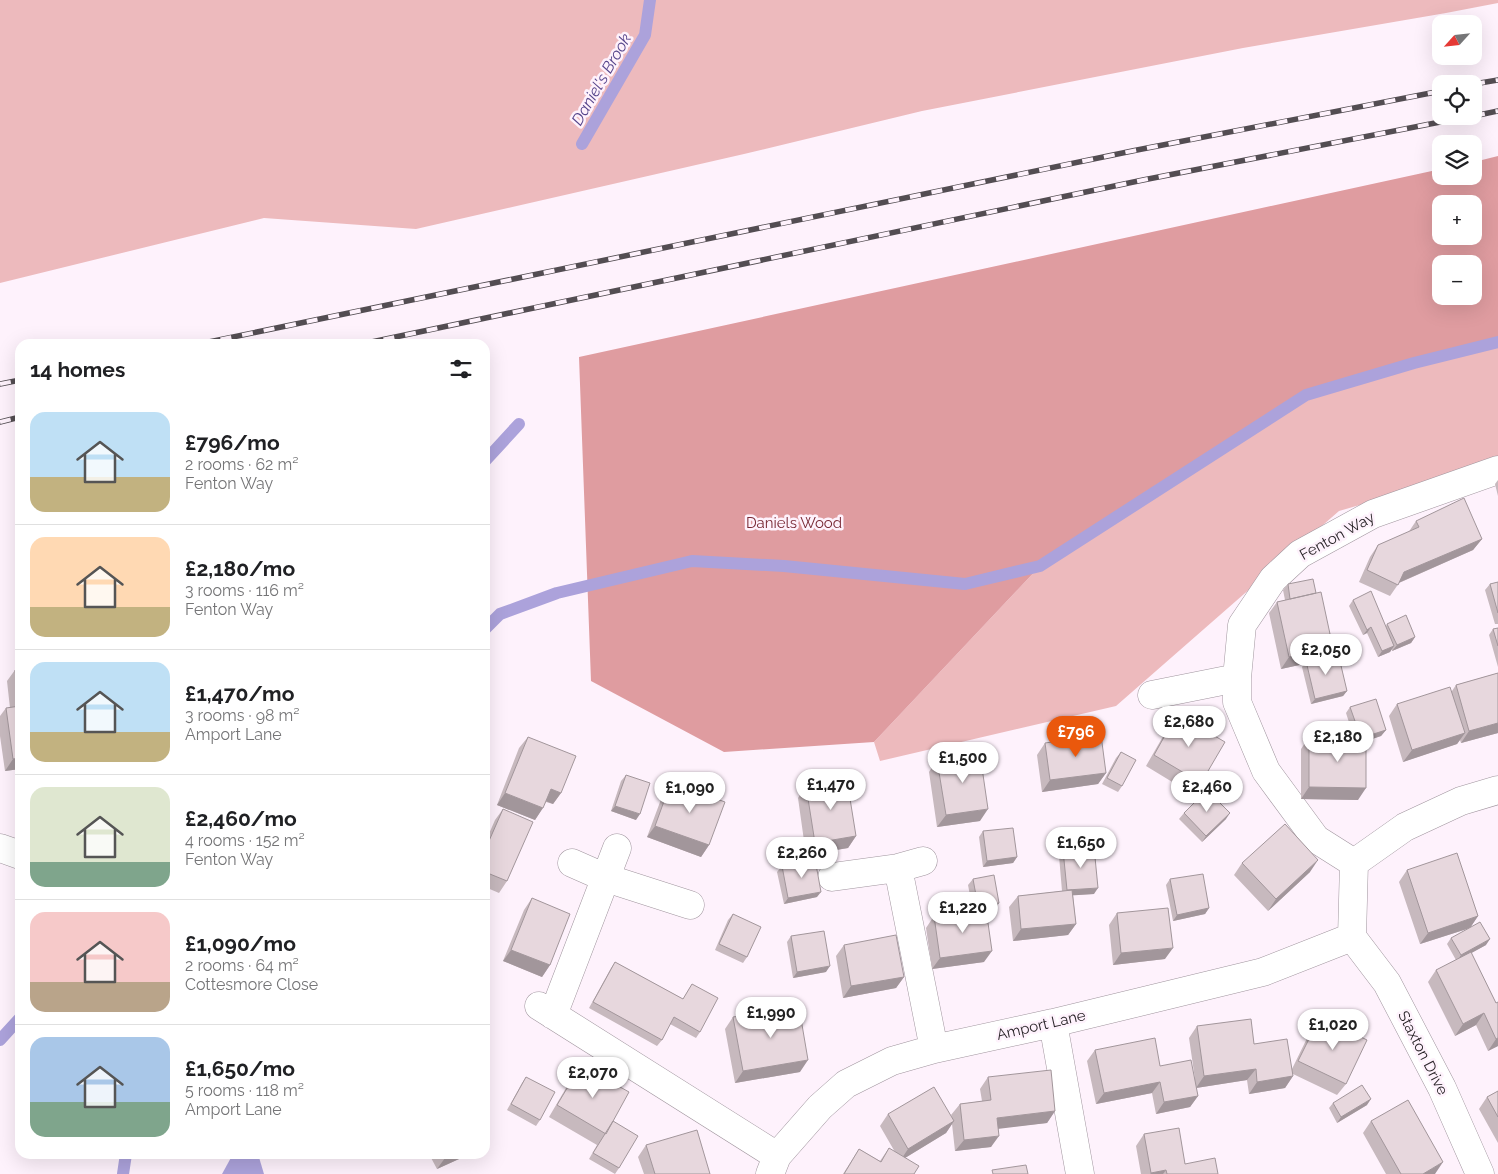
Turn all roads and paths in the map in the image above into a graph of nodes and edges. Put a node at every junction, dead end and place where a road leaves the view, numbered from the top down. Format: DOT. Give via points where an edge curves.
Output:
graph roads {
  1 [pos="1498,470"];
  2 [pos="1237,678"];
  3 [pos="1152,696"];
  4 [pos="1498,790"];
  5 [pos="0,848"];
  6 [pos="617,848"];
  7 [pos="15,853"];
  8 [pos="1354,863"];
  9 [pos="572,864"];
  10 [pos="832,877"];
  11 [pos="606,878"];
  12 [pos="690,905"];
  13 [pos="1352,937"];
  14 [pos="1053,1023"];
  15 [pos="934,1049"];
  16 [pos="773,1165"];
  17 [pos="1498,1172"];
  18 [pos="1080,1174"];
  19 [pos="1480,1174"];
  20 [pos="1490,1174"];
  1 -- 2 [label="street, Fenton Way" via="1373,514 1300,554 1273,579 1242,625"];
  2 -- 3 [label="street"];
  2 -- 8 [label="street, Fenton Way" via="1237,702 1266,771 1316,839"];
  4 -- 8 [label="street" via="1461,801 1405,827"];
  5 -- 7 [label="street"];
  6 -- 11 [label="street"];
  8 -- 13 [label="street"];
  9 -- 11 [label="street"];
  10 -- 15 [label="street" via="911,865"];
  11 -- 12 [label="street"];
  11 -- 16 [label="street" via="546,1010"];
  13 -- 14 [label="street, Amport Lane" via="1263,972"];
  13 -- 19 [label="street, Staxton Drive" via="1388,983 1442,1088"];
  14 -- 15 [label="street, Amport Lane"];
  14 -- 18 [label="street"];
  15 -- 16 [label="street, Amport Lane" via="892,1061 846,1084 820,1107"];
  17 -- 20 [label="street"];
}
